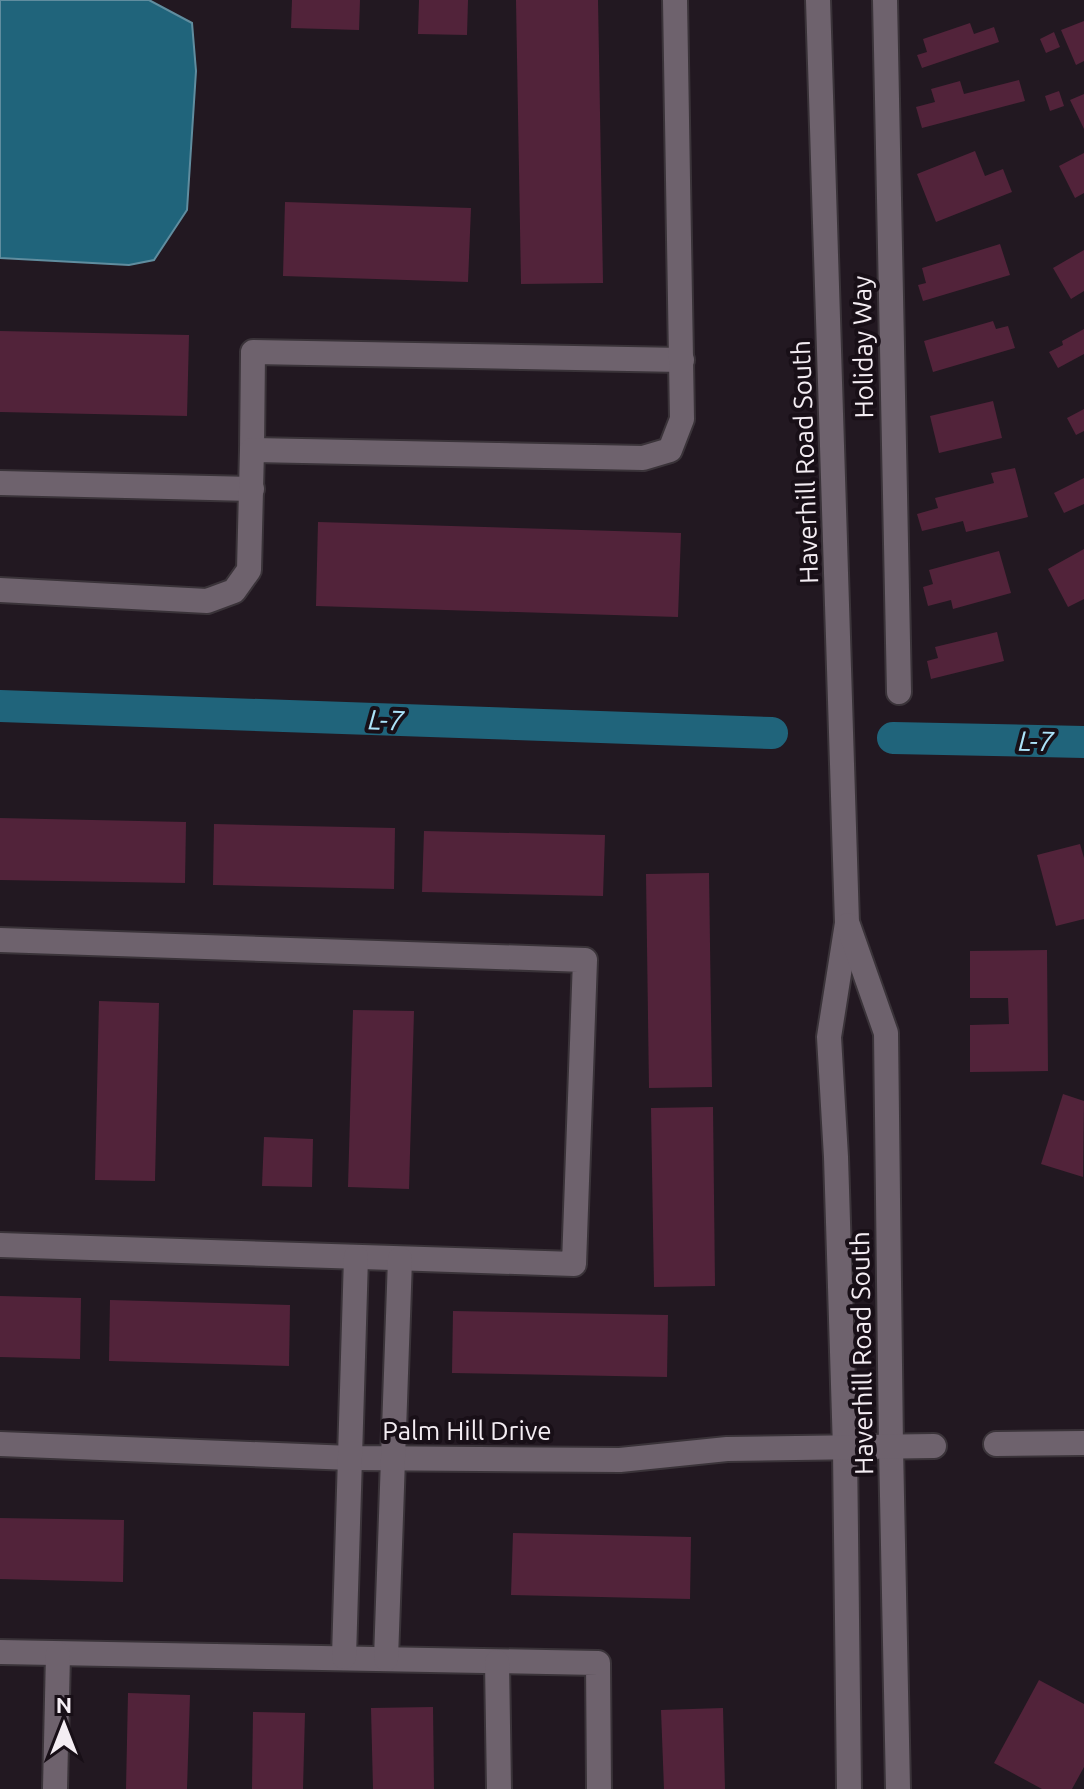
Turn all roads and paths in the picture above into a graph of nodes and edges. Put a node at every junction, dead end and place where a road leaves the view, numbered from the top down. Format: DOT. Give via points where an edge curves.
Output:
graph roads {
  1 [pos="675,0"];
  2 [pos="818,0"];
  3 [pos="885,0"];
  4 [pos="682,360"];
  5 [pos="252,450"];
  6 [pos="0,483"];
  7 [pos="252,489"];
  8 [pos="0,590"];
  9 [pos="899,692"];
  10 [pos="847,923"];
  11 [pos="0,940"];
  12 [pos="0,1245"];
  13 [pos="356,1257"];
  14 [pos="400,1259"];
  15 [pos="1084,1443"];
  16 [pos="0,1444"];
  17 [pos="996,1444"];
  18 [pos="934,1446"];
  19 [pos="891,1447"];
  20 [pos="845,1449"];
  21 [pos="351,1458"];
  22 [pos="394,1458"];
  23 [pos="0,1652"];
  24 [pos="58,1654"];
  25 [pos="344,1657"];
  26 [pos="386,1659"];
  27 [pos="497,1662"];
  28 [pos="55,1789"];
  29 [pos="499,1789"];
  30 [pos="599,1789"];
  31 [pos="849,1789"];
  32 [pos="898,1789"];
  1 -- 4 [label="street"];
  2 -- 10 [label="street, Haverhill Road South"];
  3 -- 9 [label="street, Holiday Way"];
  4 -- 5 [label="street" via="682,419 670,450 643,458"];
  4 -- 5 [label="street" via="253,352"];
  5 -- 7 [label="street"];
  6 -- 7 [label="street"];
  7 -- 8 [label="street" via="249,570 234,591 207,601"];
  10 -- 19 [label="street, Haverhill Road South" via="886,1033"];
  10 -- 20 [label="street, Haverhill Road South" via="829,1037"];
  11 -- 14 [label="street" via="585,960 574,1264"];
  12 -- 13 [label="street"];
  13 -- 14 [label="street"];
  13 -- 21 [label="street"];
  14 -- 22 [label="street"];
  15 -- 17 [label="street"];
  16 -- 21 [label="street, Palm Hill Drive"];
  18 -- 19 [label="street, Palm Hill Drive"];
  19 -- 20 [label="street, Palm Hill Drive"];
  19 -- 32 [label="street, Haverhill Road South"];
  20 -- 22 [label="street, Palm Hill Drive" via="727,1449 620,1460"];
  20 -- 31 [label="street, Haverhill Road South"];
  21 -- 22 [label="street, Palm Hill Drive"];
  21 -- 25 [label="street"];
  22 -- 26 [label="street"];
  23 -- 24 [label="street"];
  24 -- 25 [label="street"];
  24 -- 28 [label="street"];
  25 -- 26 [label="street"];
  26 -- 27 [label="street"];
  27 -- 29 [label="street"];
  27 -- 30 [label="street" via="598,1663"];
}
